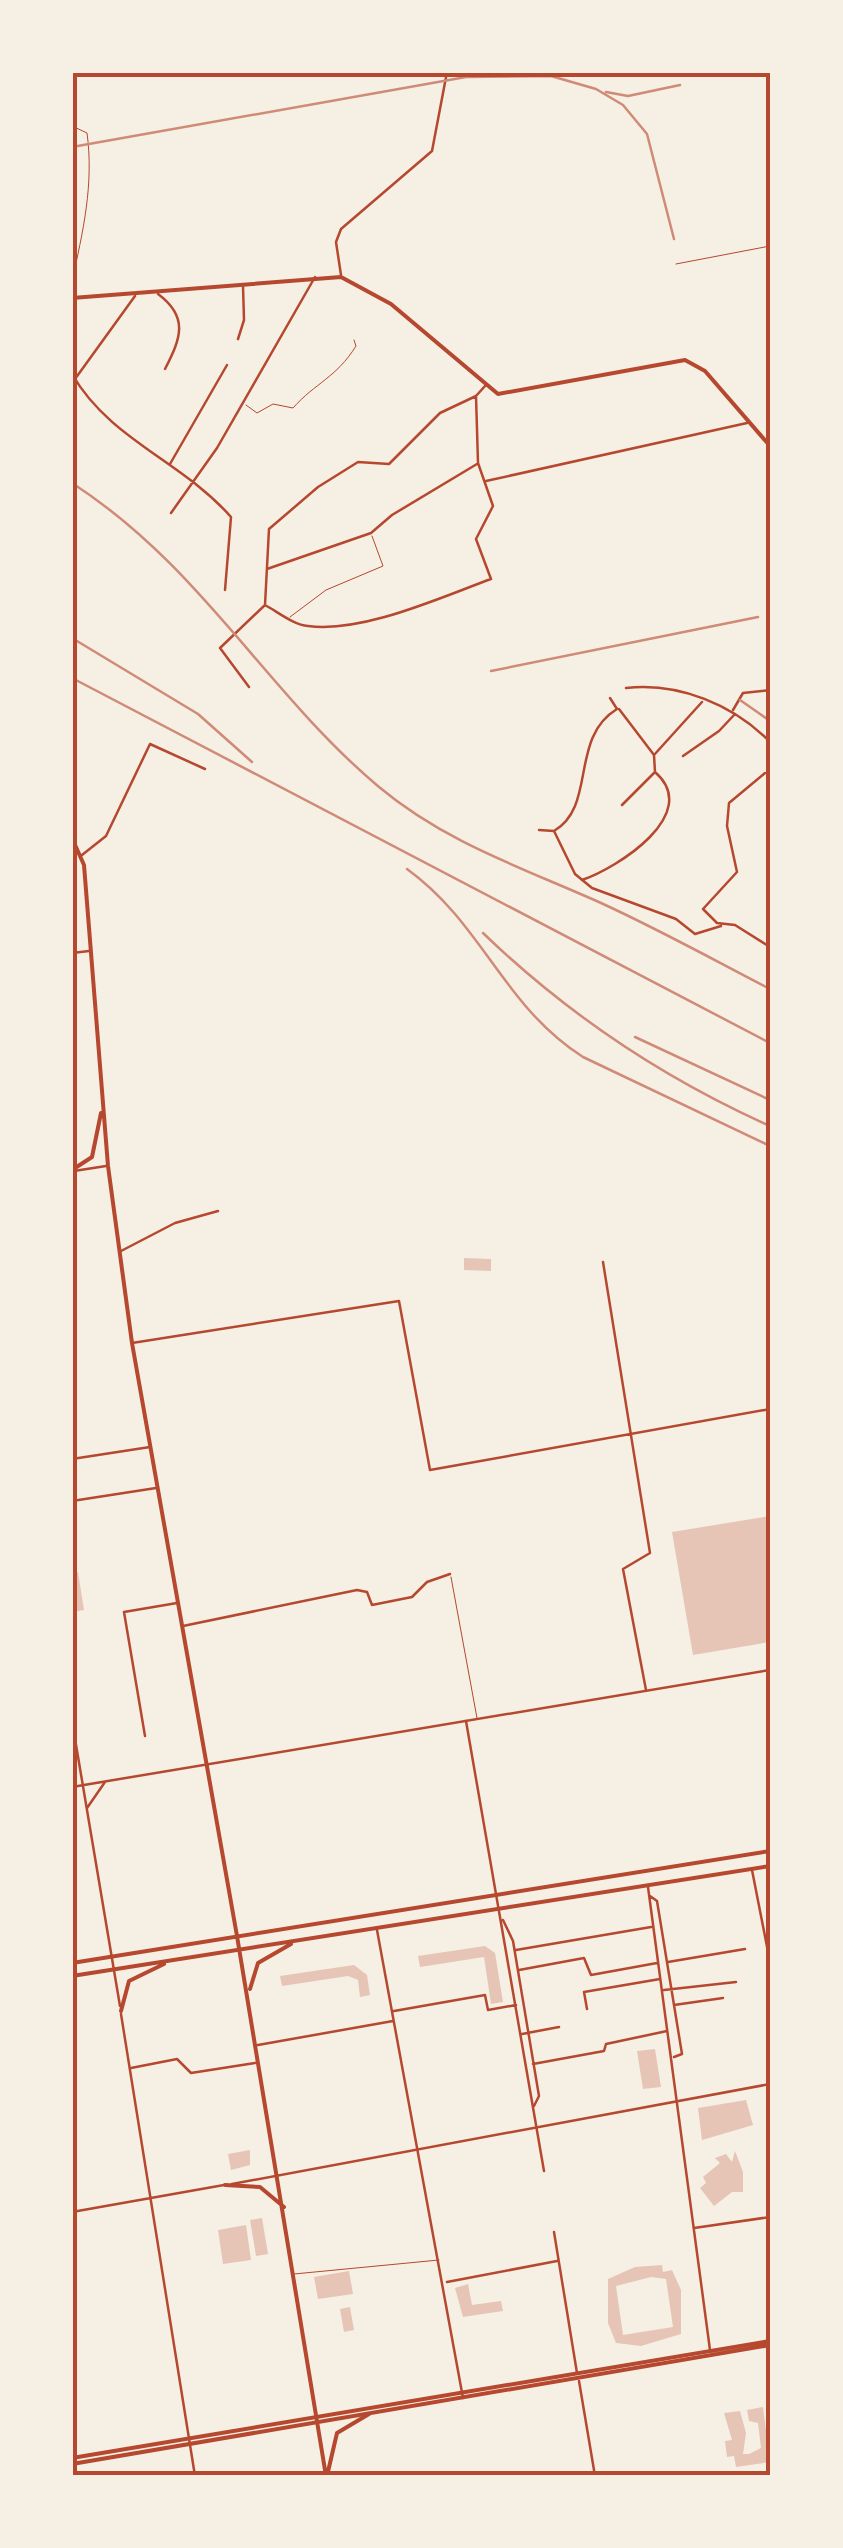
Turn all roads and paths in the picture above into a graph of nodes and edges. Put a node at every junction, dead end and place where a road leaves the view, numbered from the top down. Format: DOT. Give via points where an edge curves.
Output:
graph roads {
  1 [pos="447,72"];
  2 [pos="72,126"];
  3 [pos="770,246"];
  4 [pos="676,264"];
  5 [pos="315,277"];
  6 [pos="342,277"];
  7 [pos="72,281"];
  8 [pos="244,285"];
  9 [pos="158,294"];
  10 [pos="136,296"];
  11 [pos="72,298"];
  12 [pos="238,340"];
  13 [pos="354,340"];
  14 [pos="226,366"];
  15 [pos="165,369"];
  16 [pos="74,376"];
  17 [pos="486,385"];
  18 [pos="476,396"];
  19 [pos="243,403"];
  20 [pos="751,422"];
  21 [pos="72,430"];
  22 [pos="770,446"];
  23 [pos="478,463"];
  24 [pos="170,464"];
  25 [pos="194,480"];
  26 [pos="484,481"];
  27 [pos="171,513"];
  28 [pos="371,533"];
  29 [pos="266,570"];
  30 [pos="225,590"];
  31 [pos="265,605"];
  32 [pos="288,618"];
  33 [pos="249,687"];
  34 [pos="626,688"];
  35 [pos="770,690"];
  36 [pos="610,698"];
  37 [pos="704,701"];
  38 [pos="618,709"];
  39 [pos="734,712"];
  40 [pos="770,742"];
  41 [pos="654,755"];
  42 [pos="682,756"];
  43 [pos="205,769"];
  44 [pos="654,772"];
  45 [pos="765,773"];
  46 [pos="622,805"];
  47 [pos="539,830"];
  48 [pos="554,832"];
  49 [pos="72,838"];
  50 [pos="82,855"];
  51 [pos="582,880"];
  52 [pos="722,926"];
  53 [pos="770,947"];
  54 [pos="91,951"];
  55 [pos="72,953"];
  56 [pos="103,1103"];
  57 [pos="108,1166"];
  58 [pos="72,1170"];
  59 [pos="218,1211"];
  60 [pos="120,1252"];
  61 [pos="603,1262"];
  62 [pos="132,1343"];
  63 [pos="770,1409"];
  64 [pos="630,1435"];
  65 [pos="150,1447"];
  66 [pos="72,1459"];
  67 [pos="158,1488"];
  68 [pos="72,1501"];
  69 [pos="450,1574"];
  70 [pos="178,1603"];
  71 [pos="183,1626"];
  72 [pos="770,1670"];
  73 [pos="646,1690"];
  74 [pos="477,1719"];
  75 [pos="72,1721"];
  76 [pos="466,1721"];
  77 [pos="144,1736"];
  78 [pos="208,1764"];
  79 [pos="106,1781"];
  80 [pos="83,1785"];
  81 [pos="72,1787"];
  82 [pos="87,1810"];
  83 [pos="770,1851"];
  84 [pos="769,1866"];
  85 [pos="752,1869"];
  86 [pos="648,1886"];
  87 [pos="649,1895"];
  88 [pos="496,1896"];
  89 [pos="762,1905"];
  90 [pos="770,1906"];
  91 [pos="500,1909"];
  92 [pos="501,1918"];
  93 [pos="654,1927"];
  94 [pos="377,1928"];
  95 [pos="237,1936"];
  96 [pos="300,1940"];
  97 [pos="745,1949"];
  98 [pos="238,1950"];
  99 [pos="514,1951"];
  100 [pos="113,1956"];
  101 [pos="171,1960"];
  102 [pos="666,1962"];
  103 [pos="770,1962"];
  104 [pos="72,1963"];
  105 [pos="659,1963"];
  106 [pos="115,1969"];
  107 [pos="518,1970"];
  108 [pos="72,1976"];
  109 [pos="661,1979"];
  110 [pos="736,1982"];
  111 [pos="663,1990"];
  112 [pos="670,1990"];
  113 [pos="249,1994"];
  114 [pos="723,1998"];
  115 [pos="516,2005"];
  116 [pos="673,2006"];
  117 [pos="587,2009"];
  118 [pos="121,2011"];
  119 [pos="392,2012"];
  120 [pos="394,2021"];
  121 [pos="559,2027"];
  122 [pos="668,2031"];
  123 [pos="528,2033"];
  124 [pos="521,2035"];
  125 [pos="256,2046"];
  126 [pos="672,2058"];
  127 [pos="256,2062"];
  128 [pos="534,2064"];
  129 [pos="130,2068"];
  130 [pos="770,2084"];
  131 [pos="678,2101"];
  132 [pos="533,2107"];
  133 [pos="536,2127"];
  134 [pos="418,2148"];
  135 [pos="544,2171"];
  136 [pos="278,2175"];
  137 [pos="224,2185"];
  138 [pos="151,2199"];
  139 [pos="284,2207"];
  140 [pos="72,2212"];
  141 [pos="770,2217"];
  142 [pos="693,2228"];
  143 [pos="554,2232"];
  144 [pos="440,2260"];
  145 [pos="558,2261"];
  146 [pos="294,2274"];
  147 [pos="444,2282"];
  148 [pos="770,2343"];
  149 [pos="710,2354"];
  150 [pos="578,2376"];
  151 [pos="463,2396"];
  152 [pos="369,2414"];
  153 [pos="316,2421"];
  154 [pos="190,2442"];
  155 [pos="72,2461"];
  156 [pos="770,2474"];
  157 [pos="195,2476"];
  158 [pos="327,2476"];
  159 [pos="594,2476"];
  160 [pos="758,2476"];
  1 -- 6 [label="street" via="432,152 341,229 336,242"];
  2 -- 7 [label="lane" via="86,133 90,164"];
  3 -- 4 [label="lane"];
  5 -- 6 [label="main road"];
  5 -- 8 [label="main road"];
  5 -- 19 [label="street"];
  6 -- 17 [label="main road" via="391,304"];
  8 -- 9 [label="main road"];
  8 -- 12 [label="street"];
  9 -- 10 [label="main road"];
  9 -- 15 [label="street" via="176,308 181,336"];
  10 -- 11 [label="main road"];
  10 -- 16 [label="street"];
  13 -- 19 [label="lane" via="330,380 293,408 272,404 257,413"];
  14 -- 24 [label="street"];
  16 -- 21 [label="street"];
  16 -- 24 [label="street" via="108,422"];
  17 -- 18 [label="street"];
  17 -- 20 [label="main road" via="498,394 685,360 705,371"];
  18 -- 23 [label="street"];
  18 -- 29 [label="street" via="440,412 390,464 358,462 286,512 268,532"];
  19 -- 25 [label="street"];
  20 -- 22 [label="main road"];
  20 -- 26 [label="street"];
  23 -- 26 [label="street"];
  23 -- 28 [label="street"];
  24 -- 25 [label="street"];
  25 -- 27 [label="street"];
  25 -- 30 [label="street" via="230,516"];
  26 -- 32 [label="street" via="493,506 476,539 491,578 408,610 337,626 304,626"];
  28 -- 29 [label="street"];
  28 -- 32 [label="lane" via="383,566 326,590"];
  29 -- 31 [label="street"];
  31 -- 32 [label="street"];
  31 -- 33 [label="street" via="220,648"];
  34 -- 37 [label="street" via="660,687"];
  35 -- 39 [label="street" via="742,693"];
  36 -- 38 [label="street"];
  37 -- 39 [label="street"];
  37 -- 41 [label="street"];
  38 -- 41 [label="street"];
  38 -- 48 [label="street" via="590,740 581,791 567,824"];
  39 -- 40 [label="street"];
  39 -- 42 [label="street" via="719,732"];
  41 -- 44 [label="street"];
  43 -- 50 [label="street" via="150,744 106,836"];
  44 -- 46 [label="street"];
  44 -- 51 [label="street" via="667,798 663,825 625,860"];
  45 -- 52 [label="street" via="727,809 738,868 703,906"];
  47 -- 48 [label="street"];
  48 -- 51 [label="street"];
  49 -- 50 [label="main road"];
  50 -- 54 [label="main road"];
  51 -- 52 [label="street" via="695,934"];
  52 -- 53 [label="street" via="735,925"];
  54 -- 55 [label="street"];
  54 -- 56 [label="main road"];
  56 -- 57 [label="main road"];
  56 -- 58 [label="main road" via="92,1157"];
  57 -- 58 [label="street"];
  57 -- 60 [label="main road"];
  59 -- 60 [label="street" via="175,1223"];
  60 -- 62 [label="main road"];
  61 -- 64 [label="street"];
  62 -- 64 [label="street" via="399,1301 430,1470"];
  62 -- 65 [label="main road"];
  63 -- 64 [label="street"];
  64 -- 73 [label="street" via="650,1553 623,1569"];
  65 -- 66 [label="street"];
  65 -- 67 [label="main road"];
  67 -- 68 [label="street"];
  67 -- 70 [label="main road"];
  69 -- 71 [label="street" via="399,1600 372,1605 357,1590"];
  69 -- 74 [label="lane"];
  70 -- 71 [label="main road"];
  70 -- 77 [label="street" via="124,1612"];
  71 -- 78 [label="main road"];
  72 -- 73 [label="street"];
  73 -- 74 [label="street"];
  74 -- 76 [label="street"];
  75 -- 80 [label="street"];
  76 -- 78 [label="street"];
  76 -- 88 [label="street"];
  78 -- 79 [label="street"];
  78 -- 95 [label="main road"];
  79 -- 80 [label="street"];
  79 -- 82 [label="street"];
  80 -- 81 [label="street"];
  80 -- 82 [label="street"];
  82 -- 100 [label="street"];
  83 -- 88 [label="main road"];
  84 -- 85 [label="main road"];
  84 -- 90 [label="street"];
  85 -- 86 [label="main road"];
  85 -- 89 [label="street"];
  86 -- 87 [label="street"];
  86 -- 91 [label="main road"];
  87 -- 93 [label="street"];
  87 -- 102 [label="street" via="656,1901"];
  88 -- 91 [label="street"];
  88 -- 95 [label="main road"];
  89 -- 90 [label="street"];
  89 -- 103 [label="street"];
  91 -- 92 [label="street"];
  91 -- 94 [label="main road"];
  92 -- 99 [label="street"];
  92 -- 115 [label="street"];
  93 -- 99 [label="street"];
  93 -- 105 [label="street"];
  94 -- 96 [label="main road"];
  94 -- 119 [label="street"];
  95 -- 98 [label="main road"];
  95 -- 100 [label="main road"];
  96 -- 98 [label="main road"];
  96 -- 113 [label="main road" via="264,1957"];
  97 -- 102 [label="street"];
  98 -- 101 [label="main road"];
  98 -- 113 [label="main road"];
  99 -- 107 [label="street"];
  100 -- 104 [label="main road"];
  100 -- 106 [label="street"];
  101 -- 106 [label="main road"];
  101 -- 118 [label="main road" via="129,1981"];
  102 -- 112 [label="street"];
  105 -- 107 [label="street" via="590,1975 584,1958"];
  105 -- 109 [label="street"];
  106 -- 108 [label="main road"];
  106 -- 118 [label="street"];
  107 -- 123 [label="street"];
  109 -- 111 [label="street"];
  109 -- 117 [label="street" via="584,1992"];
  110 -- 112 [label="street"];
  111 -- 112 [label="street"];
  111 -- 122 [label="street"];
  112 -- 116 [label="street"];
  113 -- 125 [label="main road"];
  114 -- 116 [label="street"];
  115 -- 119 [label="street" via="488,2010 485,1996"];
  115 -- 124 [label="street"];
  116 -- 126 [label="street" via="682,2054"];
  118 -- 129 [label="street"];
  119 -- 120 [label="street"];
  120 -- 125 [label="street"];
  120 -- 134 [label="street"];
  121 -- 123 [label="street"];
  122 -- 126 [label="street"];
  122 -- 128 [label="street"];
  123 -- 124 [label="street"];
  123 -- 128 [label="street"];
  124 -- 132 [label="street"];
  125 -- 127 [label="main road"];
  126 -- 131 [label="street"];
  127 -- 129 [label="street" via="192,2073 176,2059"];
  127 -- 136 [label="main road"];
  128 -- 132 [label="street" via="539,2096"];
  129 -- 138 [label="street"];
  130 -- 131 [label="street"];
  131 -- 133 [label="street"];
  131 -- 142 [label="street"];
  132 -- 133 [label="street"];
  133 -- 134 [label="street"];
  133 -- 135 [label="street"];
  134 -- 136 [label="street"];
  134 -- 144 [label="street"];
  136 -- 137 [label="street"];
  136 -- 139 [label="main road"];
  137 -- 138 [label="street"];
  137 -- 139 [label="main road" via="260,2187"];
  138 -- 140 [label="street"];
  138 -- 154 [label="street"];
  139 -- 146 [label="main road"];
  141 -- 142 [label="street"];
  142 -- 149 [label="street"];
  143 -- 145 [label="street"];
  144 -- 146 [label="lane"];
  144 -- 147 [label="street"];
  145 -- 147 [label="street"];
  145 -- 150 [label="street"];
  146 -- 153 [label="main road"];
  147 -- 151 [label="street"];
  148 -- 149 [label="main road"];
  149 -- 150 [label="main road"];
  150 -- 151 [label="main road"];
  150 -- 159 [label="street"];
  151 -- 152 [label="main road"];
  151 -- 153 [label="main road"];
  152 -- 153 [label="main road"];
  152 -- 158 [label="main road" via="336,2433"];
  153 -- 154 [label="main road"];
  153 -- 158 [label="main road"];
  154 -- 155 [label="main road"];
  154 -- 157 [label="street"];
  156 -- 160 [label="street"];
}
